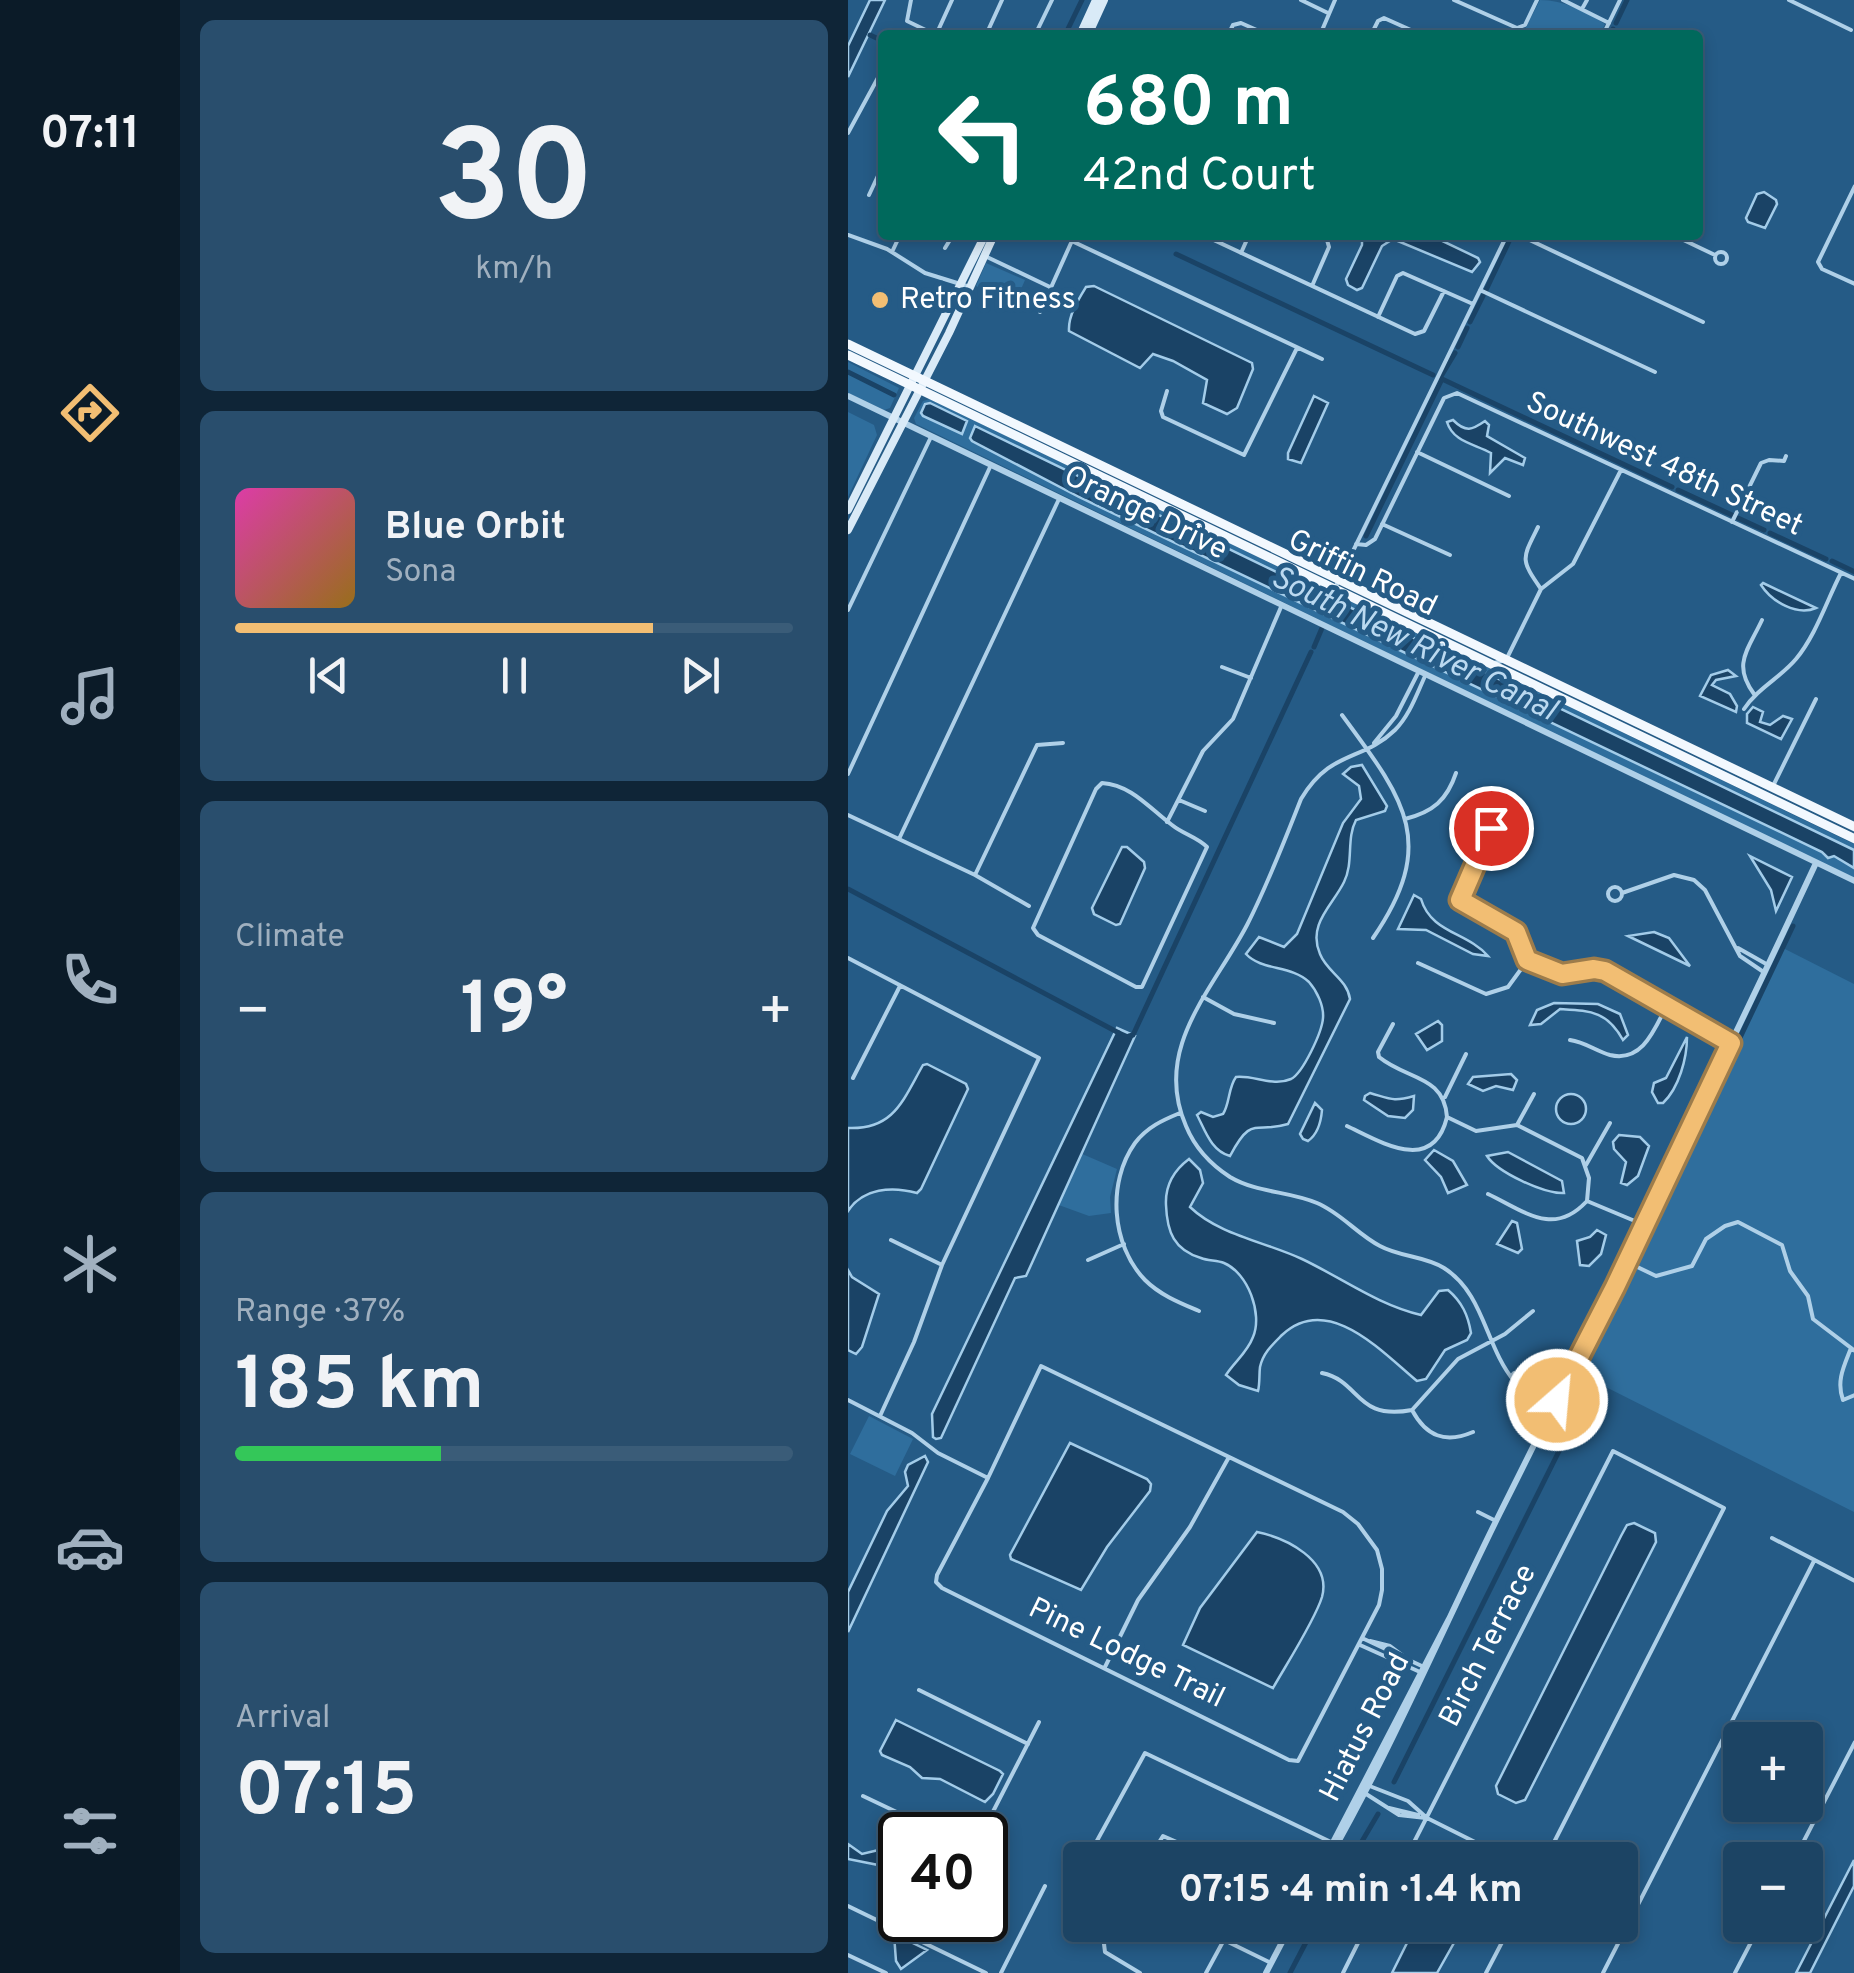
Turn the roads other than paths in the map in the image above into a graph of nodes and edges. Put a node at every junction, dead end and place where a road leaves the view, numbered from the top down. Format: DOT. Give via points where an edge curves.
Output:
graph roads {
  1 [pos="911,0"];
  2 [pos="952,0"];
  3 [pos="1002,0"];
  4 [pos="1052,0"];
  5 [pos="1096,0"];
  6 [pos="1104,0"];
  7 [pos="1301,0"];
  8 [pos="1335,0"];
  9 [pos="1454,0"];
  10 [pos="1537,0"];
  11 [pos="1562,0"];
  12 [pos="1586,0"];
  13 [pos="1620,0"];
  14 [pos="1788,0"];
  15 [pos="1582,9"];
  16 [pos="1330,14"];
  17 [pos="1609,22"];
  18 [pos="927,30"];
  19 [pos="938,30"];
  20 [pos="988,30"];
  21 [pos="1037,30"];
  22 [pos="1082,30"];
  23 [pos="1090,30"];
  24 [pos="1230,30"];
  25 [pos="1256,30"];
  26 [pos="1322,30"];
  27 [pos="1374,30"];
  28 [pos="1411,30"];
  29 [pos="1605,30"];
  30 [pos="1851,30"];
  31 [pos="878,77"];
  32 [pos="848,133"];
  33 [pos="878,176"];
  34 [pos="1854,186"];
  35 [pos="869,195"];
  36 [pos="848,235"];
  37 [pos="898,240"];
  38 [pos="950,240"];
  39 [pos="984,240"];
  40 [pos="990,240"];
  41 [pos="1068,240"];
  42 [pos="1214,240"];
  43 [pos="1247,240"];
  44 [pos="1323,240"];
  45 [pos="1505,240"];
  46 [pos="1530,240"];
  47 [pos="1684,240"];
  48 [pos="1072,242"];
  49 [pos="945,248"];
  50 [pos="892,252"];
  51 [pos="1241,253"];
  52 [pos="980,254"];
  53 [pos="1716,255"];
  54 [pos="1854,284"];
  55 [pos="966,286"];
  56 [pos="1312,286"];
  57 [pos="1050,287"];
  58 [pos="1444,290"];
  59 [pos="1480,290"];
  60 [pos="1473,304"];
  61 [pos="1040,312"];
  62 [pos="1378,317"];
  63 [pos="1703,322"];
  64 [pos="848,344"];
  65 [pos="1297,347"];
  66 [pos="848,355"];
  67 [pos="1322,359"];
  68 [pos="1655,372"];
  69 [pos="918,383"];
  70 [pos="1167,391"];
  71 [pos="848,396"];
  72 [pos="899,421"];
  73 [pos="931,436"];
  74 [pos="1417,452"];
  75 [pos="1786,456"];
  76 [pos="992,465"];
  77 [pos="1620,470"];
  78 [pos="1090,471"];
  79 [pos="1112,471"];
  80 [pos="1142,486"];
  81 [pos="1126,488"];
  82 [pos="1509,496"];
  83 [pos="1060,498"];
  84 [pos="848,510"];
  85 [pos="1732,522"];
  86 [pos="1382,524"];
  87 [pos="1538,526"];
  88 [pos="848,530"];
  89 [pos="1356,544"];
  90 [pos="1450,555"];
  91 [pos="1841,572"];
  92 [pos="1854,579"];
  93 [pos="1337,584"];
  94 [pos="1541,589"];
  95 [pos="1282,604"];
  96 [pos="848,610"];
  97 [pos="1762,620"];
  98 [pos="1506,660"];
  99 [pos="1490,663"];
  100 [pos="1222,667"];
  101 [pos="1422,673"];
  102 [pos="1251,678"];
  103 [pos="1754,694"];
  104 [pos="1816,699"];
  105 [pos="1744,710"];
  106 [pos="1342,715"];
  107 [pos="1063,743"];
  108 [pos="1368,747"];
  109 [pos="1456,772"];
  110 [pos="848,774"];
  111 [pos="1772,788"];
  112 [pos="1179,800"];
  113 [pos="1205,811"];
  114 [pos="848,815"];
  115 [pos="1405,819"];
  116 [pos="1841,820"];
  117 [pos="1167,822"];
  118 [pos="1854,827"];
  119 [pos="1491,828"];
  120 [pos="1831,828"];
  121 [pos="1843,834"];
  122 [pos="900,839"];
  123 [pos="1854,839"];
  124 [pos="1818,864"];
  125 [pos="975,875"];
  126 [pos="1854,881"];
  127 [pos="1622,893"];
  128 [pos="1030,906"];
  129 [pos="1373,938"];
  130 [pos="848,958"];
  131 [pos="1527,960"];
  132 [pos="1418,964"];
  133 [pos="1766,969"];
  134 [pos="900,986"];
  135 [pos="1202,997"];
  136 [pos="1668,1005"];
  137 [pos="1274,1022"];
  138 [pos="1393,1024"];
  139 [pos="1570,1040"];
  140 [pos="1731,1043"];
  141 [pos="1466,1054"];
  142 [pos="854,1078"];
  143 [pos="1534,1094"];
  144 [pos="1445,1097"];
  145 [pos="1180,1113"];
  146 [pos="1448,1117"];
  147 [pos="1610,1122"];
  148 [pos="1347,1126"];
  149 [pos="1517,1126"];
  150 [pos="1586,1165"];
  151 [pos="1488,1194"];
  152 [pos="1586,1201"];
  153 [pos="1644,1225"];
  154 [pos="890,1240"];
  155 [pos="1124,1244"];
  156 [pos="1088,1260"];
  157 [pos="1627,1262"];
  158 [pos="942,1265"];
  159 [pos="1199,1311"];
  160 [pos="1534,1311"];
  161 [pos="1490,1341"];
  162 [pos="1852,1349"];
  163 [pos="1510,1371"];
  164 [pos="1322,1372"];
  165 [pos="1854,1395"];
  166 [pos="848,1400"];
  167 [pos="1556,1402"];
  168 [pos="1412,1410"];
  169 [pos="880,1416"];
  170 [pos="1473,1432"];
  171 [pos="1229,1456"];
  172 [pos="988,1478"];
  173 [pos="1478,1512"];
  174 [pos="1496,1521"];
  175 [pos="1772,1538"];
  176 [pos="1814,1560"];
  177 [pos="1854,1581"];
  178 [pos="1361,1642"];
  179 [pos="1384,1651"];
  180 [pos="1104,1667"];
  181 [pos="1423,1670"];
  182 [pos="918,1690"];
  183 [pos="1039,1722"];
  184 [pos="1854,1742"];
  185 [pos="1028,1744"];
  186 [pos="1364,1788"];
  187 [pos="863,1796"];
  188 [pos="1410,1802"];
  189 [pos="1389,1808"];
  190 [pos="1408,1810"];
  191 [pos="897,1812"];
  192 [pos="994,1812"];
  193 [pos="1424,1818"];
  194 [pos="1096,1842"];
  195 [pos="1331,1842"];
  196 [pos="1336,1842"];
  197 [pos="1413,1842"];
  198 [pos="1474,1842"];
  199 [pos="1554,1842"];
  200 [pos="1803,1842"];
  201 [pos="1044,1886"];
  202 [pos="848,1906"];
  203 [pos="1105,1942"];
  204 [pos="1223,1942"];
  205 [pos="1228,1942"];
  206 [pos="1282,1942"];
  207 [pos="1358,1942"];
  208 [pos="1503,1942"];
  209 [pos="1751,1942"];
  210 [pos="927,1943"];
  211 [pos="848,1955"];
  212 [pos="1271,1963"];
  213 [pos="886,1973"];
  214 [pos="986,1973"];
  215 [pos="1001,1973"];
  216 [pos="1140,1973"];
  217 [pos="1206,1973"];
  218 [pos="1266,1973"];
  219 [pos="1342,1973"];
  220 [pos="1486,1973"];
  221 [pos="1603,1973"];
  222 [pos="1735,1973"];
  1 -- 18 [label="street" via="906,19"];
  2 -- 19 [label="street"];
  3 -- 20 [label="street"];
  4 -- 21 [label="street"];
  5 -- 22 [label="main road"];
  6 -- 23 [label="main road"];
  7 -- 16 [label="street"];
  8 -- 16 [label="street"];
  9 -- 10 [label="street" via="1515,28 1522,28"];
  11 -- 15 [label="street"];
  12 -- 15 [label="street"];
  13 -- 17 [label="street"];
  14 -- 30 [label="street"];
  15 -- 17 [label="street"];
  16 -- 26 [label="street"];
  17 -- 29 [label="street"];
  24 -- 25 [label="street" via="1238,23"];
  27 -- 28 [label="street" via="1384,18"];
  31 -- 32 [label="street"];
  33 -- 35 [label="street"];
  34 -- 54 [label="street" via="1818,265"];
  36 -- 50 [label="street"];
  37 -- 50 [label="street"];
  38 -- 49 [label="street"];
  39 -- 52 [label="main road"];
  40 -- 52 [label="main road"];
  41 -- 48 [label="street"];
  42 -- 51 [label="street"];
  43 -- 51 [label="street"];
  44 -- 56 [label="street" via="1329,244"];
  45 -- 59 [label="street"];
  46 -- 63 [label="street"];
  47 -- 53 [label="street"];
  48 -- 57 [label="street"];
  48 -- 65 [label="street"];
  50 -- 55 [label="street"];
  51 -- 56 [label="street"];
  52 -- 55 [label="main road"];
  52 -- 57 [label="street"];
  55 -- 69 [label="main road"];
  56 -- 62 [label="street"];
  57 -- 61 [label="street"];
  58 -- 60 [label="street"];
  58 -- 62 [label="street" via="1403,273"];
  58 -- 62 [label="street" via="1421,334"];
  59 -- 60 [label="street"];
  59 -- 68 [label="street"];
  60 -- 89 [label="street"];
  64 -- 69 [label="main road, Griffin Road"];
  65 -- 67 [label="street"];
  65 -- 70 [label="street" via="1245,457 1161,415"];
  66 -- 69 [label="main road, Griffin Road"];
  69 -- 72 [label="main road"];
  69 -- 78 [label="main road, Griffin Road"];
  69 -- 79 [label="main road, Griffin Road"];
  71 -- 72 [label="street, Orange Drive"];
  72 -- 73 [label="street, Orange Drive"];
  72 -- 84 [label="main road"];
  72 -- 88 [label="main road"];
  73 -- 76 [label="street, Orange Drive"];
  73 -- 96 [label="street"];
  74 -- 77 [label="street, Southwest 48th Street" via="1444,398 1453,394"];
  74 -- 82 [label="street"];
  74 -- 86 [label="street"];
  75 -- 85 [label="street" via="1784,462 1761,463"];
  76 -- 83 [label="street, Orange Drive"];
  76 -- 110 [label="street"];
  77 -- 85 [label="street, Southwest 48th Street"];
  77 -- 94 [label="street" via="1573,564"];
  78 -- 79 [label="main road"];
  78 -- 81 [label="main road, Griffin Road"];
  79 -- 80 [label="main road, Griffin Road"];
  80 -- 81 [label="main road"];
  80 -- 93 [label="main road, Griffin Road"];
  81 -- 93 [label="main road, Griffin Road"];
  83 -- 95 [label="street, Orange Drive"];
  83 -- 122 [label="street"];
  85 -- 91 [label="street, Southwest 48th Street"];
  86 -- 89 [label="street" via="1372,542"];
  86 -- 90 [label="street"];
  87 -- 94 [label="street" via="1523,564"];
  89 -- 93 [label="street"];
  91 -- 92 [label="street, Southwest 48th Street"];
  91 -- 103 [label="street" via="1802,650"];
  93 -- 98 [label="main road, Griffin Road"];
  93 -- 99 [label="main road, Griffin Road"];
  94 -- 98 [label="street"];
  95 -- 101 [label="street, Orange Drive"];
  95 -- 102 [label="street"];
  97 -- 103 [label="street" via="1742,662 1742,677"];
  98 -- 99 [label="street"];
  98 -- 111 [label="main road, Griffin Road"];
  99 -- 120 [label="main road, Griffin Road"];
  100 -- 102 [label="street"];
  101 -- 108 [label="street" via="1404,720"];
  101 -- 124 [label="street, Orange Drive"];
  102 -- 112 [label="street"];
  103 -- 105 [label="street"];
  104 -- 111 [label="street"];
  106 -- 108 [label="street"];
  107 -- 125 [label="street" via="1038,745"];
  108 -- 115 [label="street"];
  108 -- 135 [label="street" via="1312,782 1246,927"];
  109 -- 115 [label="street" via="1437,807"];
  111 -- 116 [label="main road, Griffin Road"];
  112 -- 113 [label="street"];
  112 -- 117 [label="street"];
  114 -- 122 [label="street"];
  115 -- 129 [label="street" via="1406,876"];
  116 -- 118 [label="main road, Griffin Road"];
  116 -- 120 [label="main road"];
  117 -- 117 [label="street" via="1207,847 1142,987 1034,932 1102,783 1144,800"];
  118 -- 121 [label="main road"];
  119 -- 131 [label="street" via="1460,900 1516,932"];
  120 -- 121 [label="main road, Griffin Road"];
  121 -- 123 [label="main road, Griffin Road"];
  122 -- 125 [label="street"];
  124 -- 126 [label="street, Orange Drive"];
  124 -- 133 [label="street, Hiatus Road"];
  125 -- 128 [label="street"];
  127 -- 133 [label="street" via="1674,875 1694,880 1744,961"];
  130 -- 134 [label="street"];
  131 -- 132 [label="street" via="1515,981 1496,992 1475,992"];
  131 -- 136 [label="street" via="1562,974 1605,971"];
  133 -- 140 [label="street, Hiatus Road"];
  134 -- 142 [label="street"];
  134 -- 158 [label="street" via="1039,1058"];
  135 -- 137 [label="street" via="1234,1014"];
  135 -- 145 [label="street" via="1178,1048"];
  136 -- 139 [label="street" via="1648,1041 1631,1055 1612,1056"];
  136 -- 140 [label="street"];
  138 -- 144 [label="street" via="1379,1057"];
  140 -- 153 [label="street, Hiatus Road"];
  141 -- 144 [label="street"];
  143 -- 149 [label="street"];
  144 -- 146 [label="street"];
  145 -- 155 [label="street" via="1136,1141 1122,1166 1116,1192"];
  145 -- 161 [label="street" via="1207,1159 1231,1177 1320,1204 1380,1246 1441,1266 1475,1300"];
  146 -- 148 [label="street" via="1432,1143 1414,1151"];
  146 -- 149 [label="street" via="1476,1131"];
  147 -- 150 [label="street"];
  149 -- 150 [label="street"];
  150 -- 152 [label="street"];
  151 -- 152 [label="street" via="1555,1221"];
  152 -- 153 [label="street"];
  153 -- 157 [label="street, Hiatus Road"];
  154 -- 158 [label="street"];
  155 -- 156 [label="street"];
  155 -- 159 [label="street" via="1146,1281"];
  157 -- 162 [label="street" via="1656,1276 1692,1266 1706,1240 1738,1222 1782,1245 1813,1319"];
  157 -- 167 [label="street, Hiatus Road"];
  158 -- 169 [label="street"];
  160 -- 161 [label="street"];
  161 -- 163 [label="street"];
  161 -- 168 [label="street" via="1458,1359"];
  162 -- 165 [label="street" via="1840,1393 1843,1400"];
  163 -- 167 [label="street"];
  163 -- 167 [label="street" via="1518,1386"];
  164 -- 168 [label="street" via="1378,1410"];
  166 -- 169 [label="street"];
  167 -- 174 [label="street, Hiatus Road"];
  168 -- 170 [label="street" via="1431,1434 1458,1438"];
  169 -- 172 [label="street"];
  171 -- 172 [label="street" via="1042,1366"];
  171 -- 178 [label="street" via="1343,1512 1370,1538 1382,1590"];
  171 -- 180 [label="street"];
  172 -- 180 [label="street, Pine Lodge Trail" via="936,1582"];
  173 -- 174 [label="street"];
  174 -- 181 [label="street, Hiatus Road"];
  175 -- 176 [label="street"];
  176 -- 177 [label="street"];
  176 -- 221 [label="street"];
  178 -- 179 [label="street"];
  178 -- 179 [label="street"];
  178 -- 180 [label="street, Pine Lodge Trail" via="1298,1761"];
  179 -- 181 [label="street"];
  179 -- 181 [label="street"];
  181 -- 186 [label="street, Hiatus Road"];
  182 -- 185 [label="street"];
  183 -- 185 [label="street"];
  184 -- 200 [label="street"];
  185 -- 192 [label="street"];
  186 -- 188 [label="street"];
  186 -- 189 [label="street"];
  186 -- 196 [label="street, Hiatus Road"];
  187 -- 191 [label="street"];
  188 -- 190 [label="street"];
  188 -- 193 [label="street"];
  189 -- 190 [label="street"];
  189 -- 193 [label="street"];
  190 -- 193 [label="street"];
  193 -- 197 [label="street, Birch Terrace"];
  193 -- 198 [label="street"];
  193 -- 199 [label="street, Birch Terrace" via="1613,1451 1724,1508"];
  194 -- 195 [label="street" via="1145,1752"];
  201 -- 215 [label="street"];
  202 -- 210 [label="street"];
  203 -- 216 [label="street" via="1104,1952"];
  204 -- 217 [label="street"];
  205 -- 212 [label="street"];
  206 -- 212 [label="street"];
  207 -- 219 [label="street"];
  208 -- 220 [label="street"];
  209 -- 222 [label="street"];
  210 -- 214 [label="street"];
  211 -- 213 [label="street"];
  212 -- 218 [label="street"];
}
